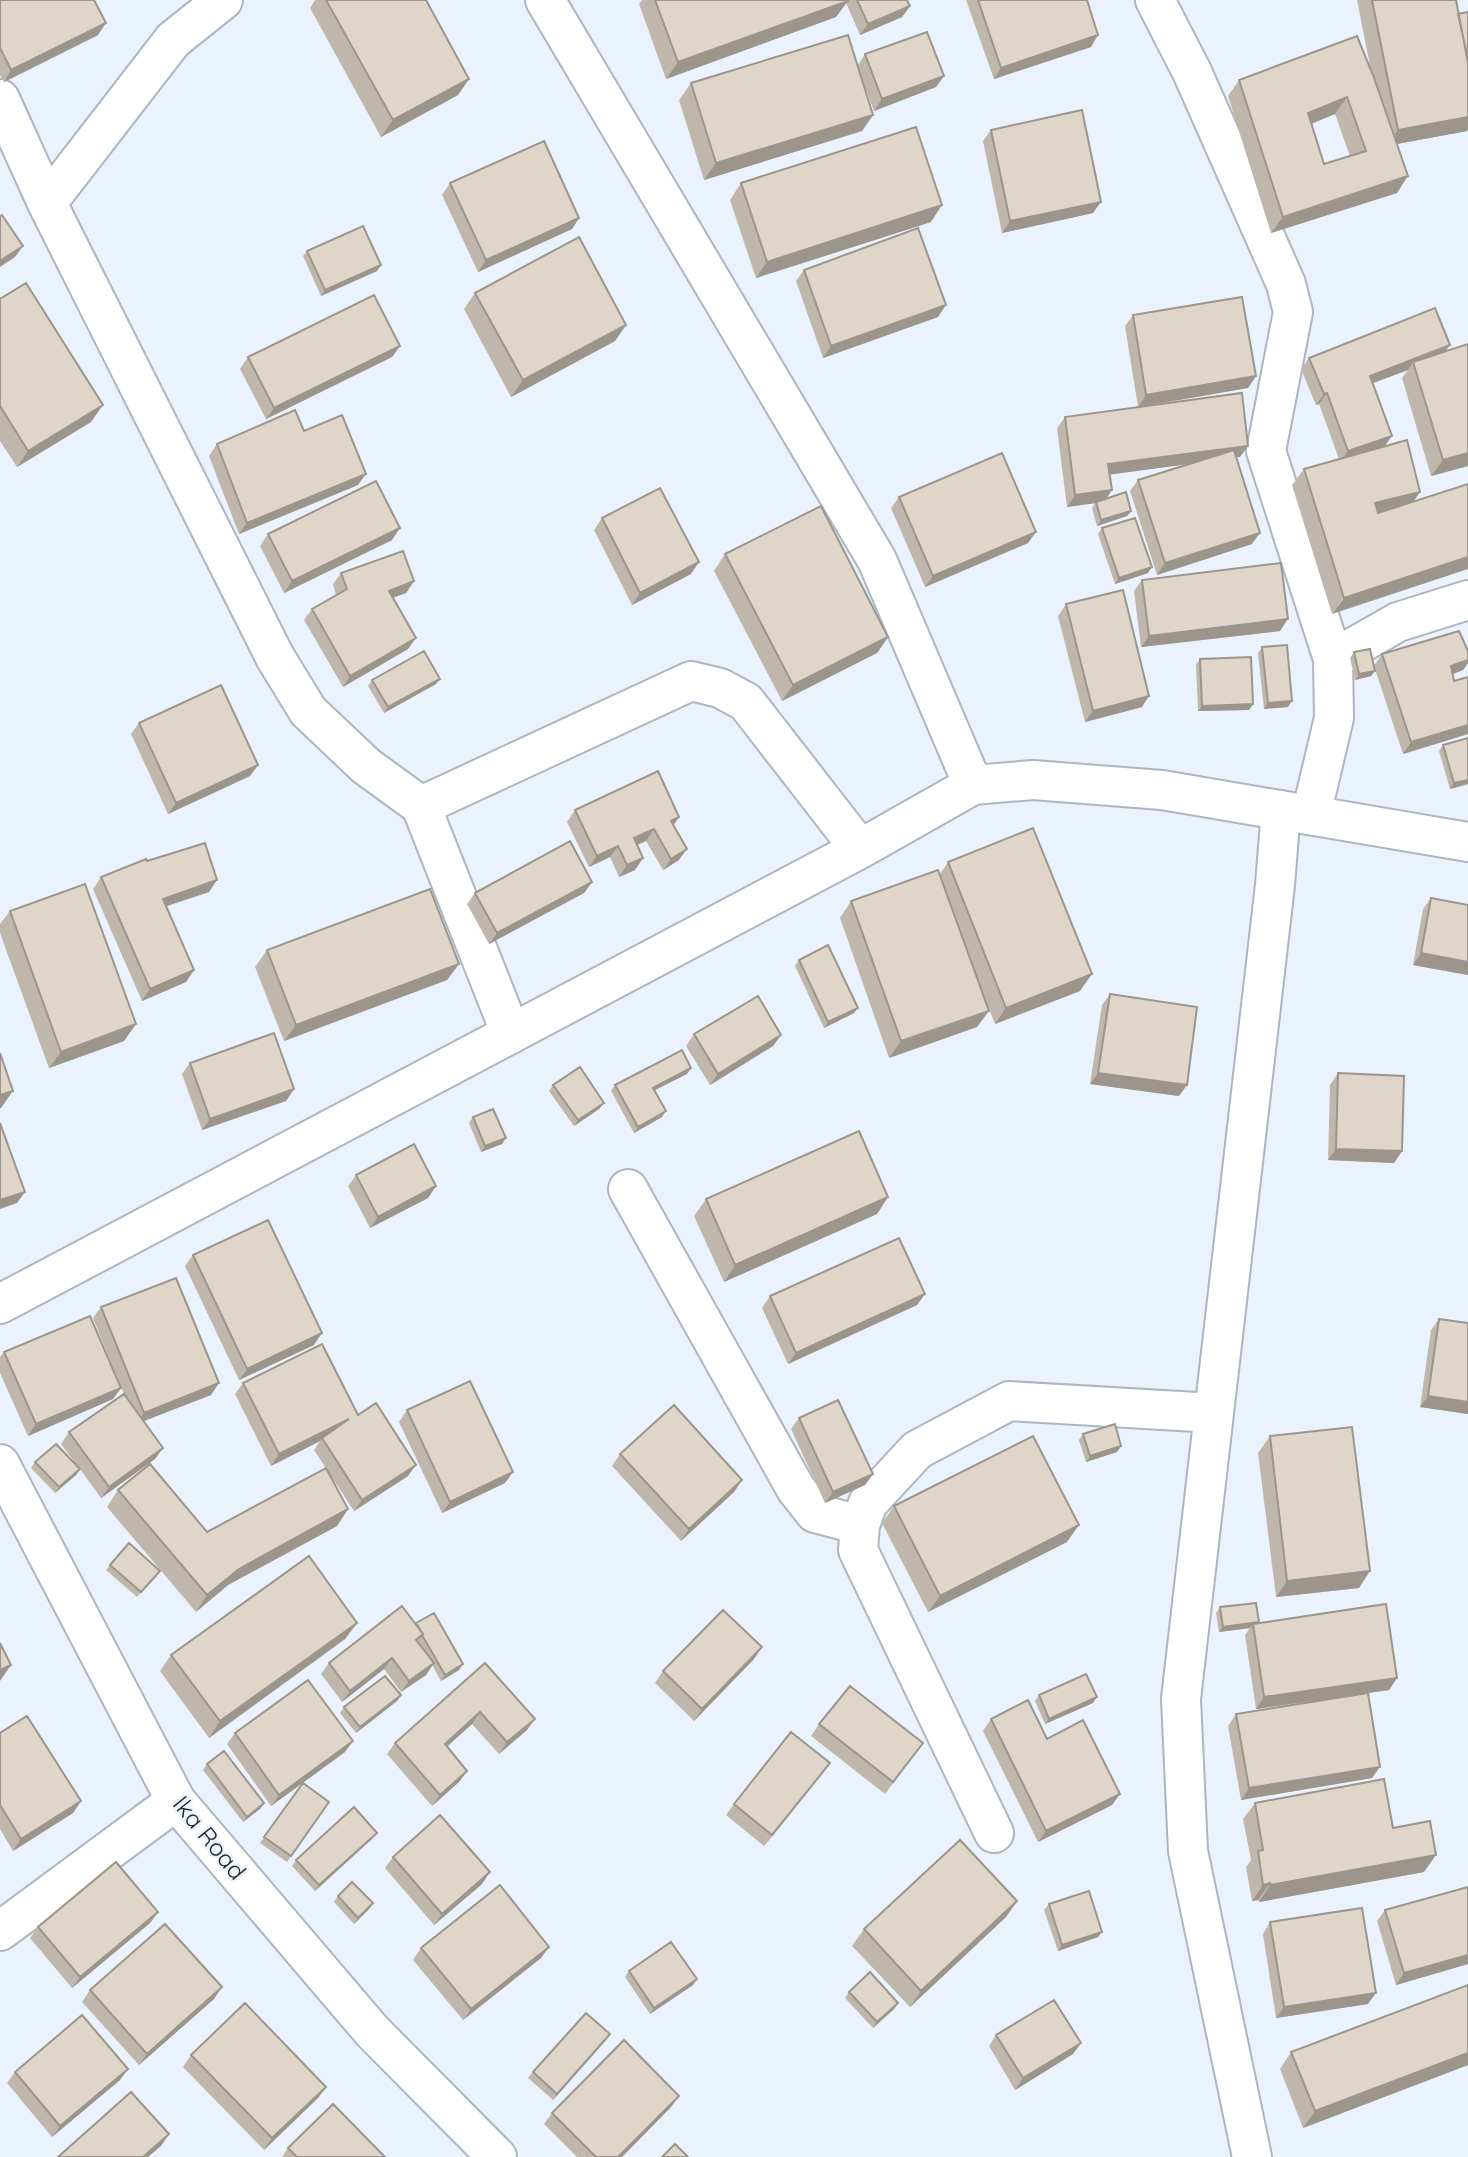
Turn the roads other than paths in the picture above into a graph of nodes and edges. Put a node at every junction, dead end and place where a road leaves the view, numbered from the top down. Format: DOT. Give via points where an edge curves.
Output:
graph roads {
  1 [pos="223,0"];
  2 [pos="545,0"];
  3 [pos="1155,0"];
  4 [pos="0,99"];
  5 [pos="47,203"];
  6 [pos="1468,600"];
  7 [pos="1333,659"];
  8 [pos="973,785"];
  9 [pos="421,806"];
  10 [pos="1296,813"];
  11 [pos="1468,842"];
  12 [pos="860,849"];
  13 [pos="512,1034"];
  14 [pos="628,1189"];
  15 [pos="0,1304"];
  16 [pos="1214,1413"];
  17 [pos="0,1464"];
  18 [pos="860,1525"];
  19 [pos="176,1801"];
  20 [pos="994,1833"];
  21 [pos="0,1931"];
  22 [pos="497,2157"];
  23 [pos="1252,2157"];
  1 -- 5 [label="street" via="173,40"];
  2 -- 8 [label="street" via="877,560"];
  3 -- 7 [label="street" via="1286,284 1293,312 1266,451"];
  4 -- 5 [label="street"];
  5 -- 9 [label="street" via="275,657 308,711 366,766"];
  6 -- 7 [label="street" via="1398,622"];
  7 -- 10 [label="street" via="1334,718"];
  8 -- 10 [label="street" via="1033,780 1162,790"];
  8 -- 12 [label="street"];
  9 -- 12 [label="street" via="691,681 746,702"];
  9 -- 13 [label="street"];
  10 -- 11 [label="street"];
  10 -- 16 [label="street" via="1275,885"];
  12 -- 13 [label="street"];
  13 -- 15 [label="street"];
  14 -- 18 [label="street" via="796,1489 815,1513"];
  16 -- 18 [label="street" via="1009,1401 917,1450 869,1503"];
  16 -- 23 [label="street" via="1181,1699 1188,1852"];
  17 -- 19 [label="street, Ika Road"];
  18 -- 20 [label="street" via="858,1550"];
  19 -- 21 [label="street"];
  19 -- 22 [label="street, Ika Road" via="373,2031"];
}
